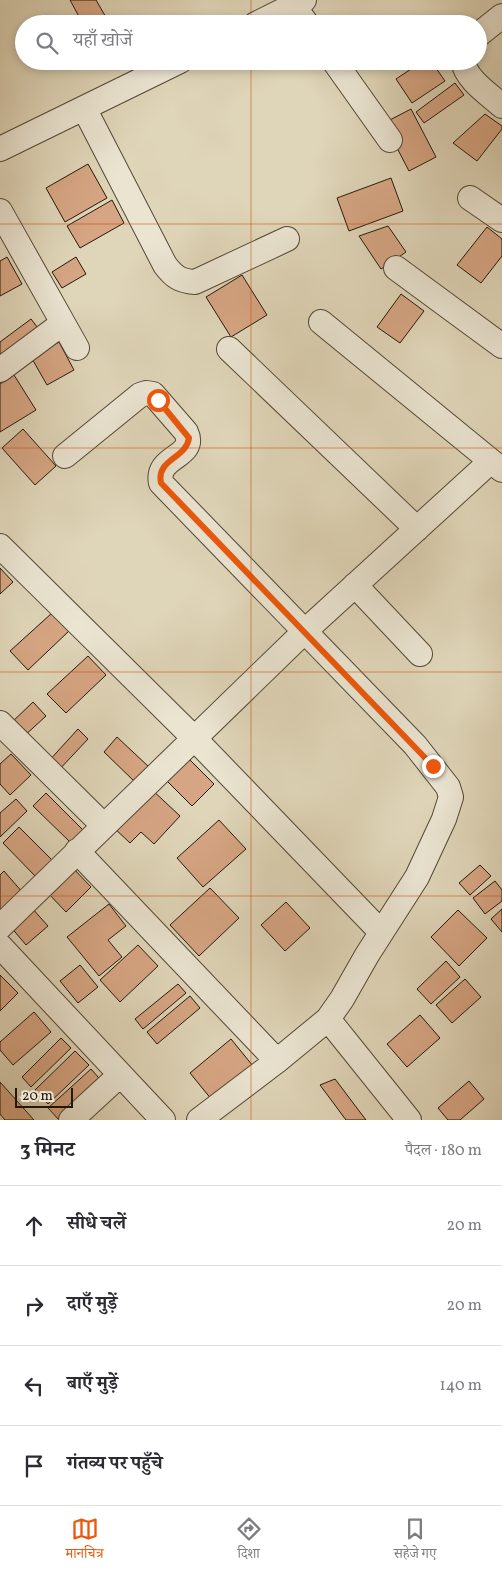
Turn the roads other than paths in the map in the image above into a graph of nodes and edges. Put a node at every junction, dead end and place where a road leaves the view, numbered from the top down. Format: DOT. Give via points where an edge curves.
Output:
graph roads {
  1 [pos="302,10"];
  2 [pos="286,15"];
  3 [pos="502,16"];
  4 [pos="487,28"];
  5 [pos="162,70"];
  6 [pos="340,70"];
  7 [pos="465,70"];
  8 [pos="502,106"];
  9 [pos="84,108"];
  10 [pos="390,140"];
  11 [pos="0,149"];
  12 [pos="470,198"];
  13 [pos="0,211"];
  14 [pos="502,220"];
  15 [pos="287,239"];
  16 [pos="396,268"];
  17 [pos="322,322"];
  18 [pos="64,323"];
  19 [pos="502,346"];
  20 [pos="77,348"];
  21 [pos="229,349"];
  22 [pos="0,370"];
  23 [pos="65,456"];
  24 [pos="496,466"];
  25 [pos="416,529"];
  26 [pos="0,546"];
  27 [pos="355,585"];
  28 [pos="305,631"];
  29 [pos="420,654"];
  30 [pos="5,738"];
  31 [pos="194,738"];
  32 [pos="103,826"];
  33 [pos="77,851"];
  34 [pos="0,927"];
  35 [pos="381,932"];
  36 [pos="0,946"];
  37 [pos="328,1019"];
  38 [pos="277,1061"];
  39 [pos="120,1075"];
  40 [pos="71,1120"];
  41 [pos="163,1120"];
  42 [pos="200,1120"];
  43 [pos="409,1120"];
  1 -- 2 [label="street"];
  3 -- 4 [label="street"];
  5 -- 9 [label="street"];
  6 -- 10 [label="street"];
  7 -- 8 [label="street"];
  9 -- 11 [label="street"];
  9 -- 15 [label="street" via="165,265 174,276 184,282 195,282"];
  12 -- 14 [label="street"];
  13 -- 18 [label="street"];
  16 -- 19 [label="street"];
  17 -- 24 [label="street"];
  18 -- 20 [label="street"];
  18 -- 22 [label="street"];
  21 -- 25 [label="street"];
  23 -- 28 [label="street" via="140,395 153,394 189,438 184,451 163,466 159,474 161,483"];
  24 -- 25 [label="street"];
  25 -- 27 [label="street"];
  26 -- 31 [label="street"];
  27 -- 28 [label="street"];
  27 -- 29 [label="street"];
  28 -- 31 [label="street"];
  28 -- 35 [label="street" via="433,766 451,797 416,877"];
  30 -- 32 [label="street"];
  31 -- 32 [label="street"];
  31 -- 35 [label="street"];
  32 -- 33 [label="street"];
  33 -- 34 [label="street"];
  33 -- 38 [label="street"];
  35 -- 37 [label="street"];
  36 -- 39 [label="street"];
  37 -- 38 [label="street"];
  37 -- 43 [label="street"];
  38 -- 42 [label="street"];
  39 -- 40 [label="street"];
  39 -- 41 [label="street"];
}
